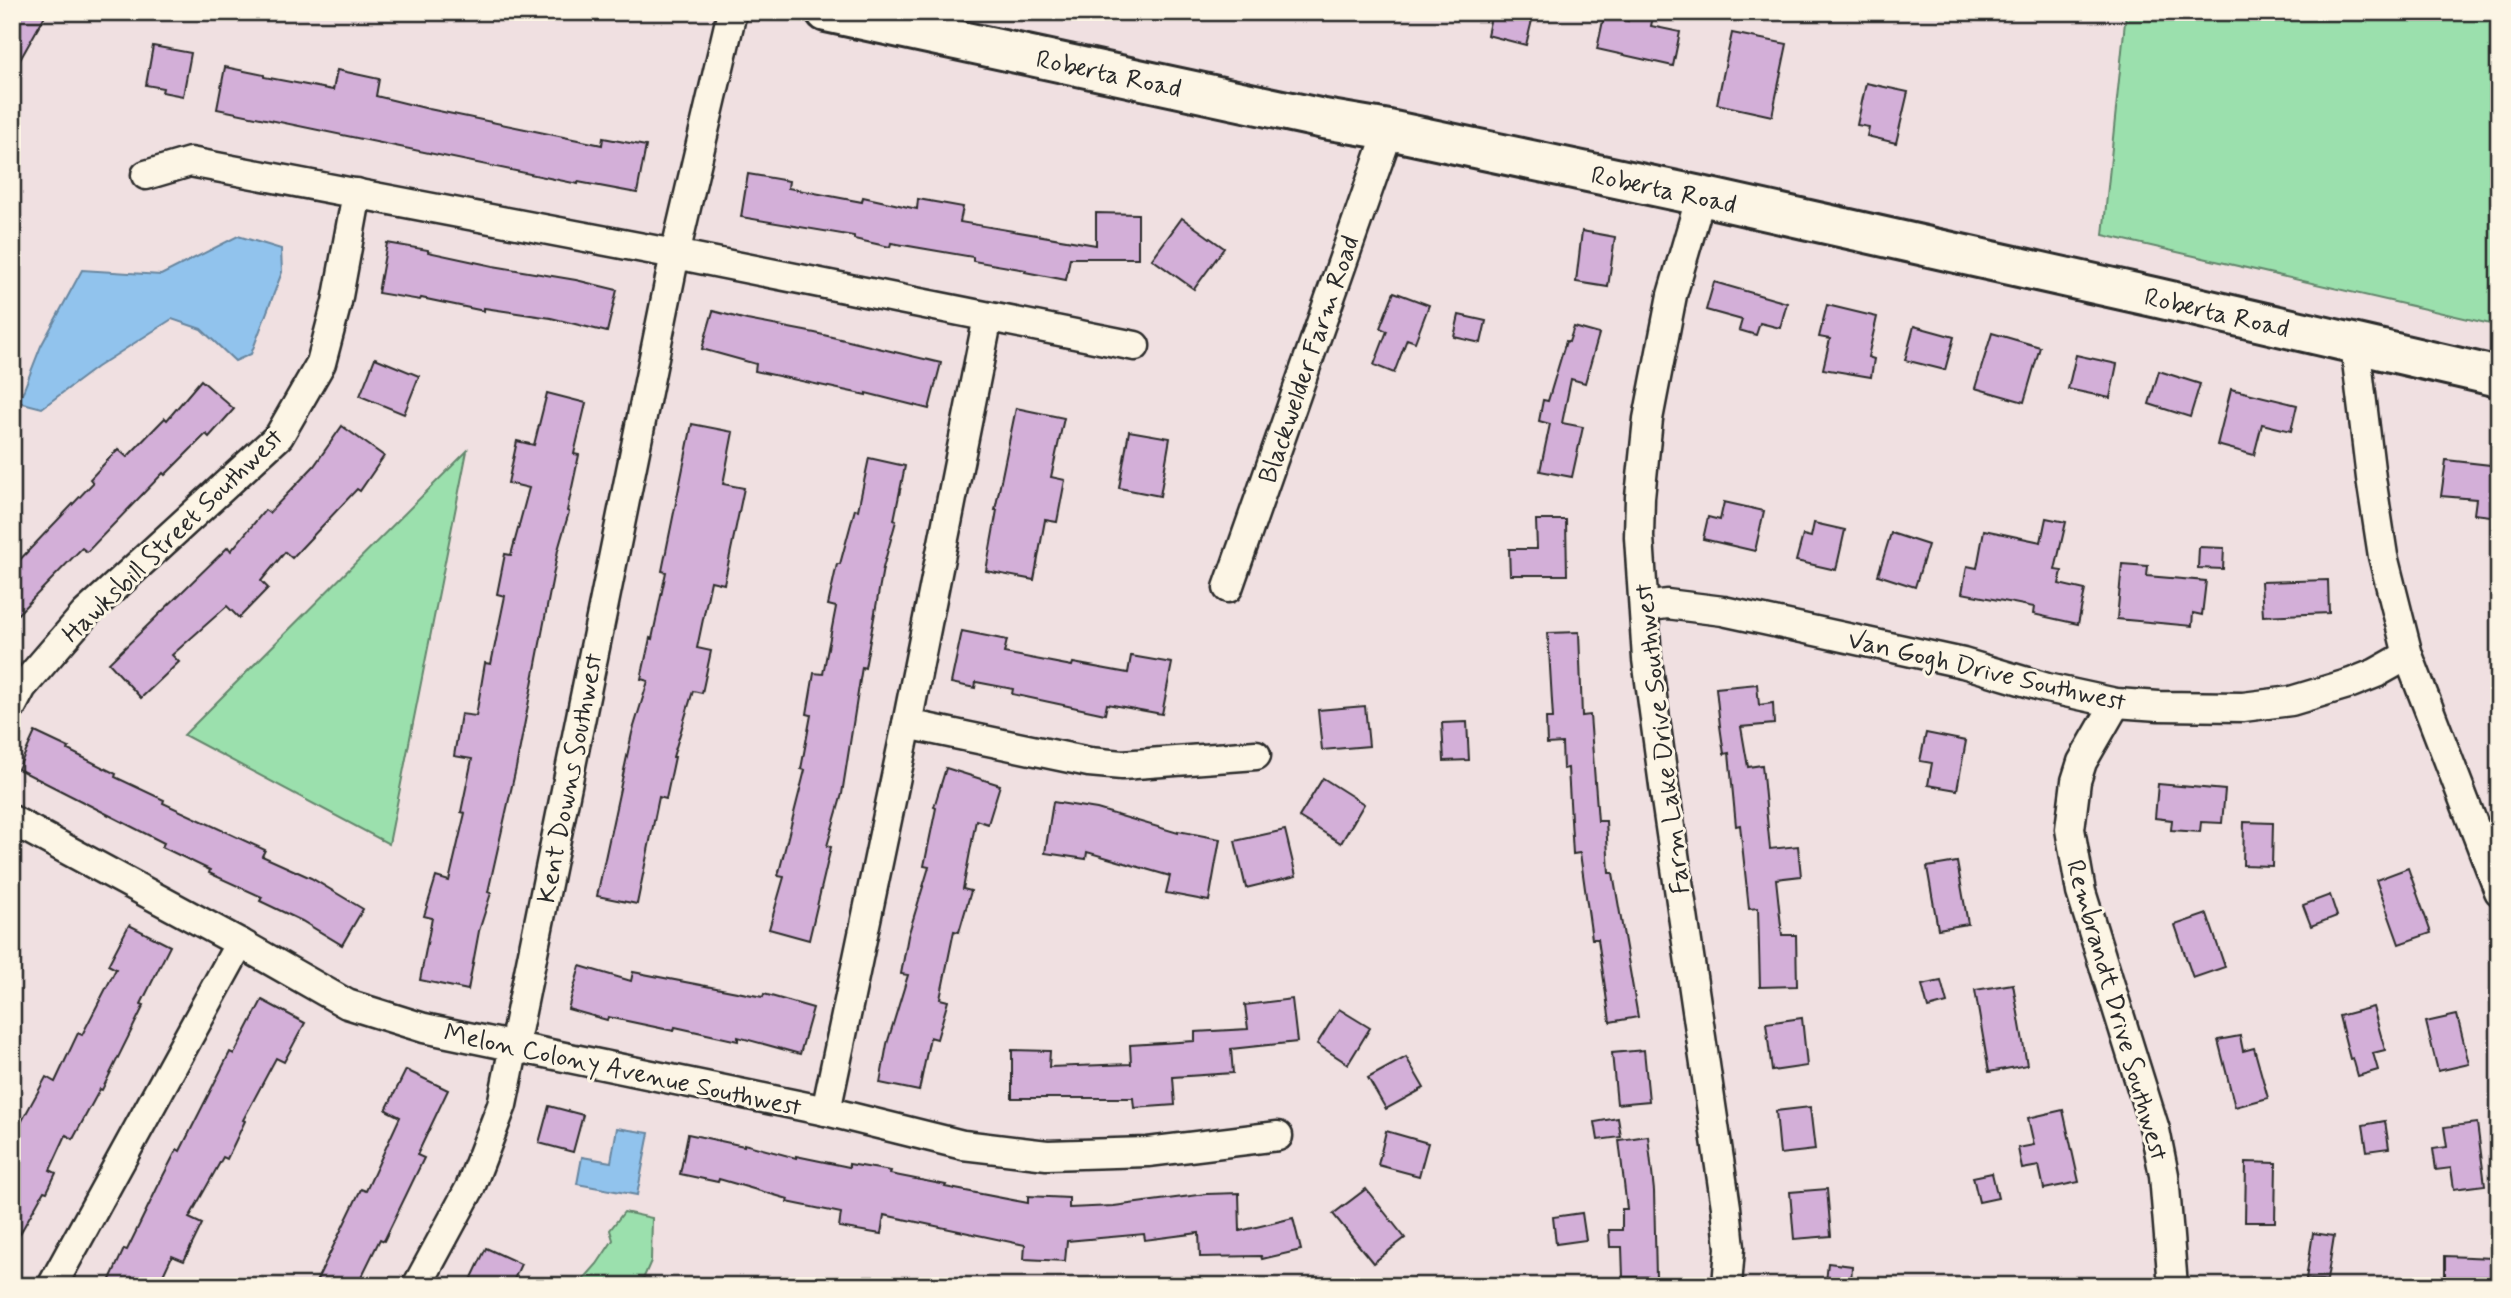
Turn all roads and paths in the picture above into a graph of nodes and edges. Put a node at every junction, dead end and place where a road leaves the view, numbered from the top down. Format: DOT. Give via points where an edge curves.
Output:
graph roads {
  1 [pos="732,12"];
  2 [pos="826,12"];
  3 [pos="1389,130"];
  4 [pos="146,175"];
  5 [pos="357,193"];
  6 [pos="1701,196"];
  7 [pos="675,254"];
  8 [pos="988,317"];
  9 [pos="2355,344"];
  10 [pos="1135,346"];
  11 [pos="2499,377"];
  12 [pos="1228,588"];
  13 [pos="1644,607"];
  14 [pos="2408,655"];
  15 [pos="2116,703"];
  16 [pos="12,706"];
  17 [pos="908,724"];
  18 [pos="1256,755"];
  19 [pos="12,820"];
  20 [pos="2499,891"];
  21 [pos="240,943"];
  22 [pos="514,1048"];
  23 [pos="826,1111"];
  24 [pos="1278,1136"];
  25 [pos="52,1286"];
  26 [pos="417,1286"];
  27 [pos="1727,1286"];
  28 [pos="2173,1286"];
  1 -- 7 [label="street, Kent Downs Southwest"];
  2 -- 3 [label="street, Roberta Road"];
  3 -- 6 [label="street, Roberta Road"];
  3 -- 12 [label="street, Blackwelder Farm Road"];
  4 -- 5 [label="street" via="190,162"];
  5 -- 7 [label="street"];
  5 -- 16 [label="street, Hawksbill Street Southwest" via="321,363 279,436 85,614 22,687"];
  6 -- 9 [label="street, Roberta Road"];
  6 -- 13 [label="street, Farm Lake Drive Southwest" via="1672,295 1648,419 1639,537"];
  7 -- 8 [label="street"];
  7 -- 22 [label="street, Kent Downs Southwest"];
  8 -- 10 [label="street"];
  8 -- 17 [label="street"];
  9 -- 11 [label="street, Roberta Road"];
  9 -- 14 [label="street" via="2383,556"];
  13 -- 15 [label="street, Van Gogh Drive Southwest" via="1667,604 1723,611 1962,663"];
  13 -- 27 [label="street, Farm Lake Drive Southwest" via="1665,793 1726,1207"];
  14 -- 15 [label="street, Van Gogh Drive Southwest" via="2351,683 2291,701 2243,707"];
  14 -- 20 [label="street"];
  15 -- 28 [label="street, Rembrandt Drive Southwest" via="2082,762 2070,829 2081,892 2155,1130 2164,1175"];
  17 -- 18 [label="street" via="1122,765"];
  17 -- 23 [label="street"];
  19 -- 21 [label="street, Melon Colony Avenue Southwest"];
  21 -- 22 [label="street, Melon Colony Avenue Southwest" via="347,1004 424,1028"];
  21 -- 25 [label="street"];
  22 -- 23 [label="street, Melon Colony Avenue Southwest"];
  22 -- 26 [label="street, Kent Downs Southwest" via="493,1134 470,1188"];
  23 -- 24 [label="street, Melon Colony Avenue Southwest" via="963,1145 1047,1155 1148,1152"];
}
